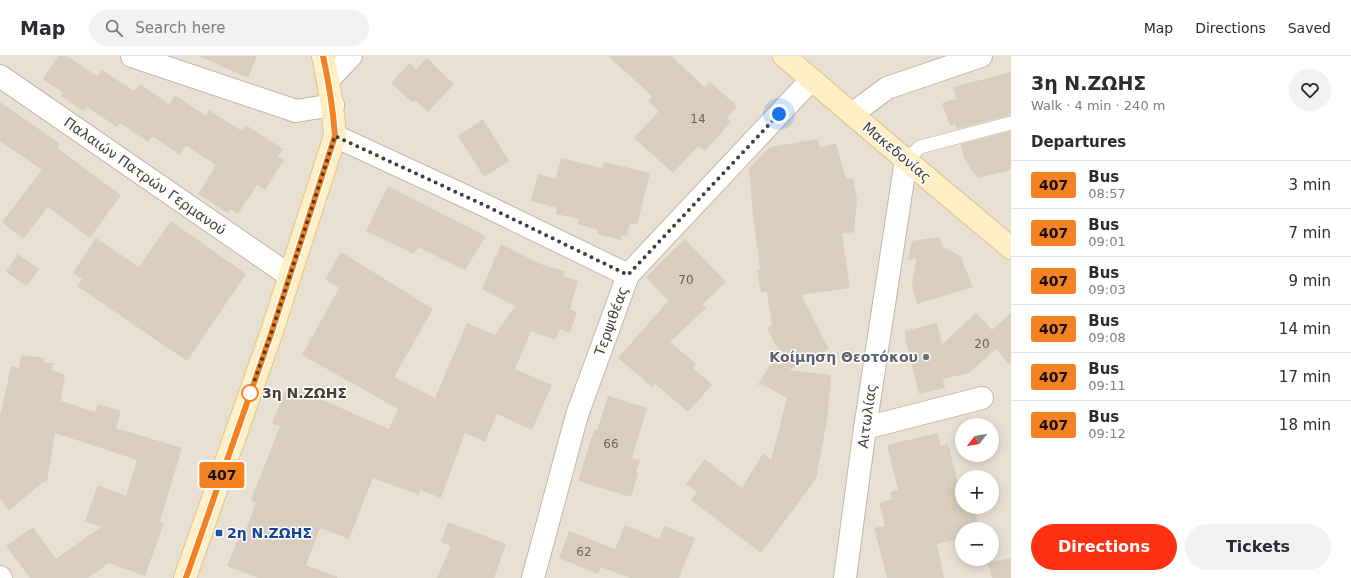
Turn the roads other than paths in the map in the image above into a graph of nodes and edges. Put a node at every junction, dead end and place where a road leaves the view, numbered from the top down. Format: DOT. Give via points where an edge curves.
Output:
graph roads {
  1 [pos="132,56"];
  2 [pos="323,56"];
  3 [pos="351,56"];
  4 [pos="784,56"];
  5 [pos="981,56"];
  6 [pos="0,76"];
  7 [pos="328,79"];
  8 [pos="811,80"];
  9 [pos="333,105"];
  10 [pos="852,114"];
  11 [pos="1011,123"];
  12 [pos="335,136"];
  13 [pos="906,160"];
  14 [pos="1011,248"];
  15 [pos="628,275"];
  16 [pos="290,276"];
  17 [pos="982,398"];
  18 [pos="865,428"];
  19 [pos="186,578"];
  20 [pos="534,578"];
  21 [pos="845,578"];
  1 -- 9 [label="street" via="296,111"];
  2 -- 7 [label="street"];
  3 -- 7 [label="street"];
  4 -- 8 [label="street, Μακεδονίας"];
  5 -- 10 [label="street" via="887,88"];
  6 -- 16 [label="street, Παλαιών Πατρών Γερμανού"];
  7 -- 9 [label="street"];
  8 -- 10 [label="street, Μακεδονίας"];
  8 -- 15 [label="street, Τερψιθέας"];
  9 -- 12 [label="street"];
  10 -- 13 [label="street, Μακεδονίας"];
  11 -- 13 [label="lane" via="920,147"];
  12 -- 15 [label="street"];
  12 -- 16 [label="street"];
  13 -- 14 [label="street, Μακεδονίας"];
  13 -- 18 [label="street, Αιτωλίας"];
  15 -- 20 [label="street, Τερψιθέας" via="577,415"];
  16 -- 19 [label="street"];
  17 -- 18 [label="street"];
  18 -- 21 [label="street, Αιτωλίας"];
}
